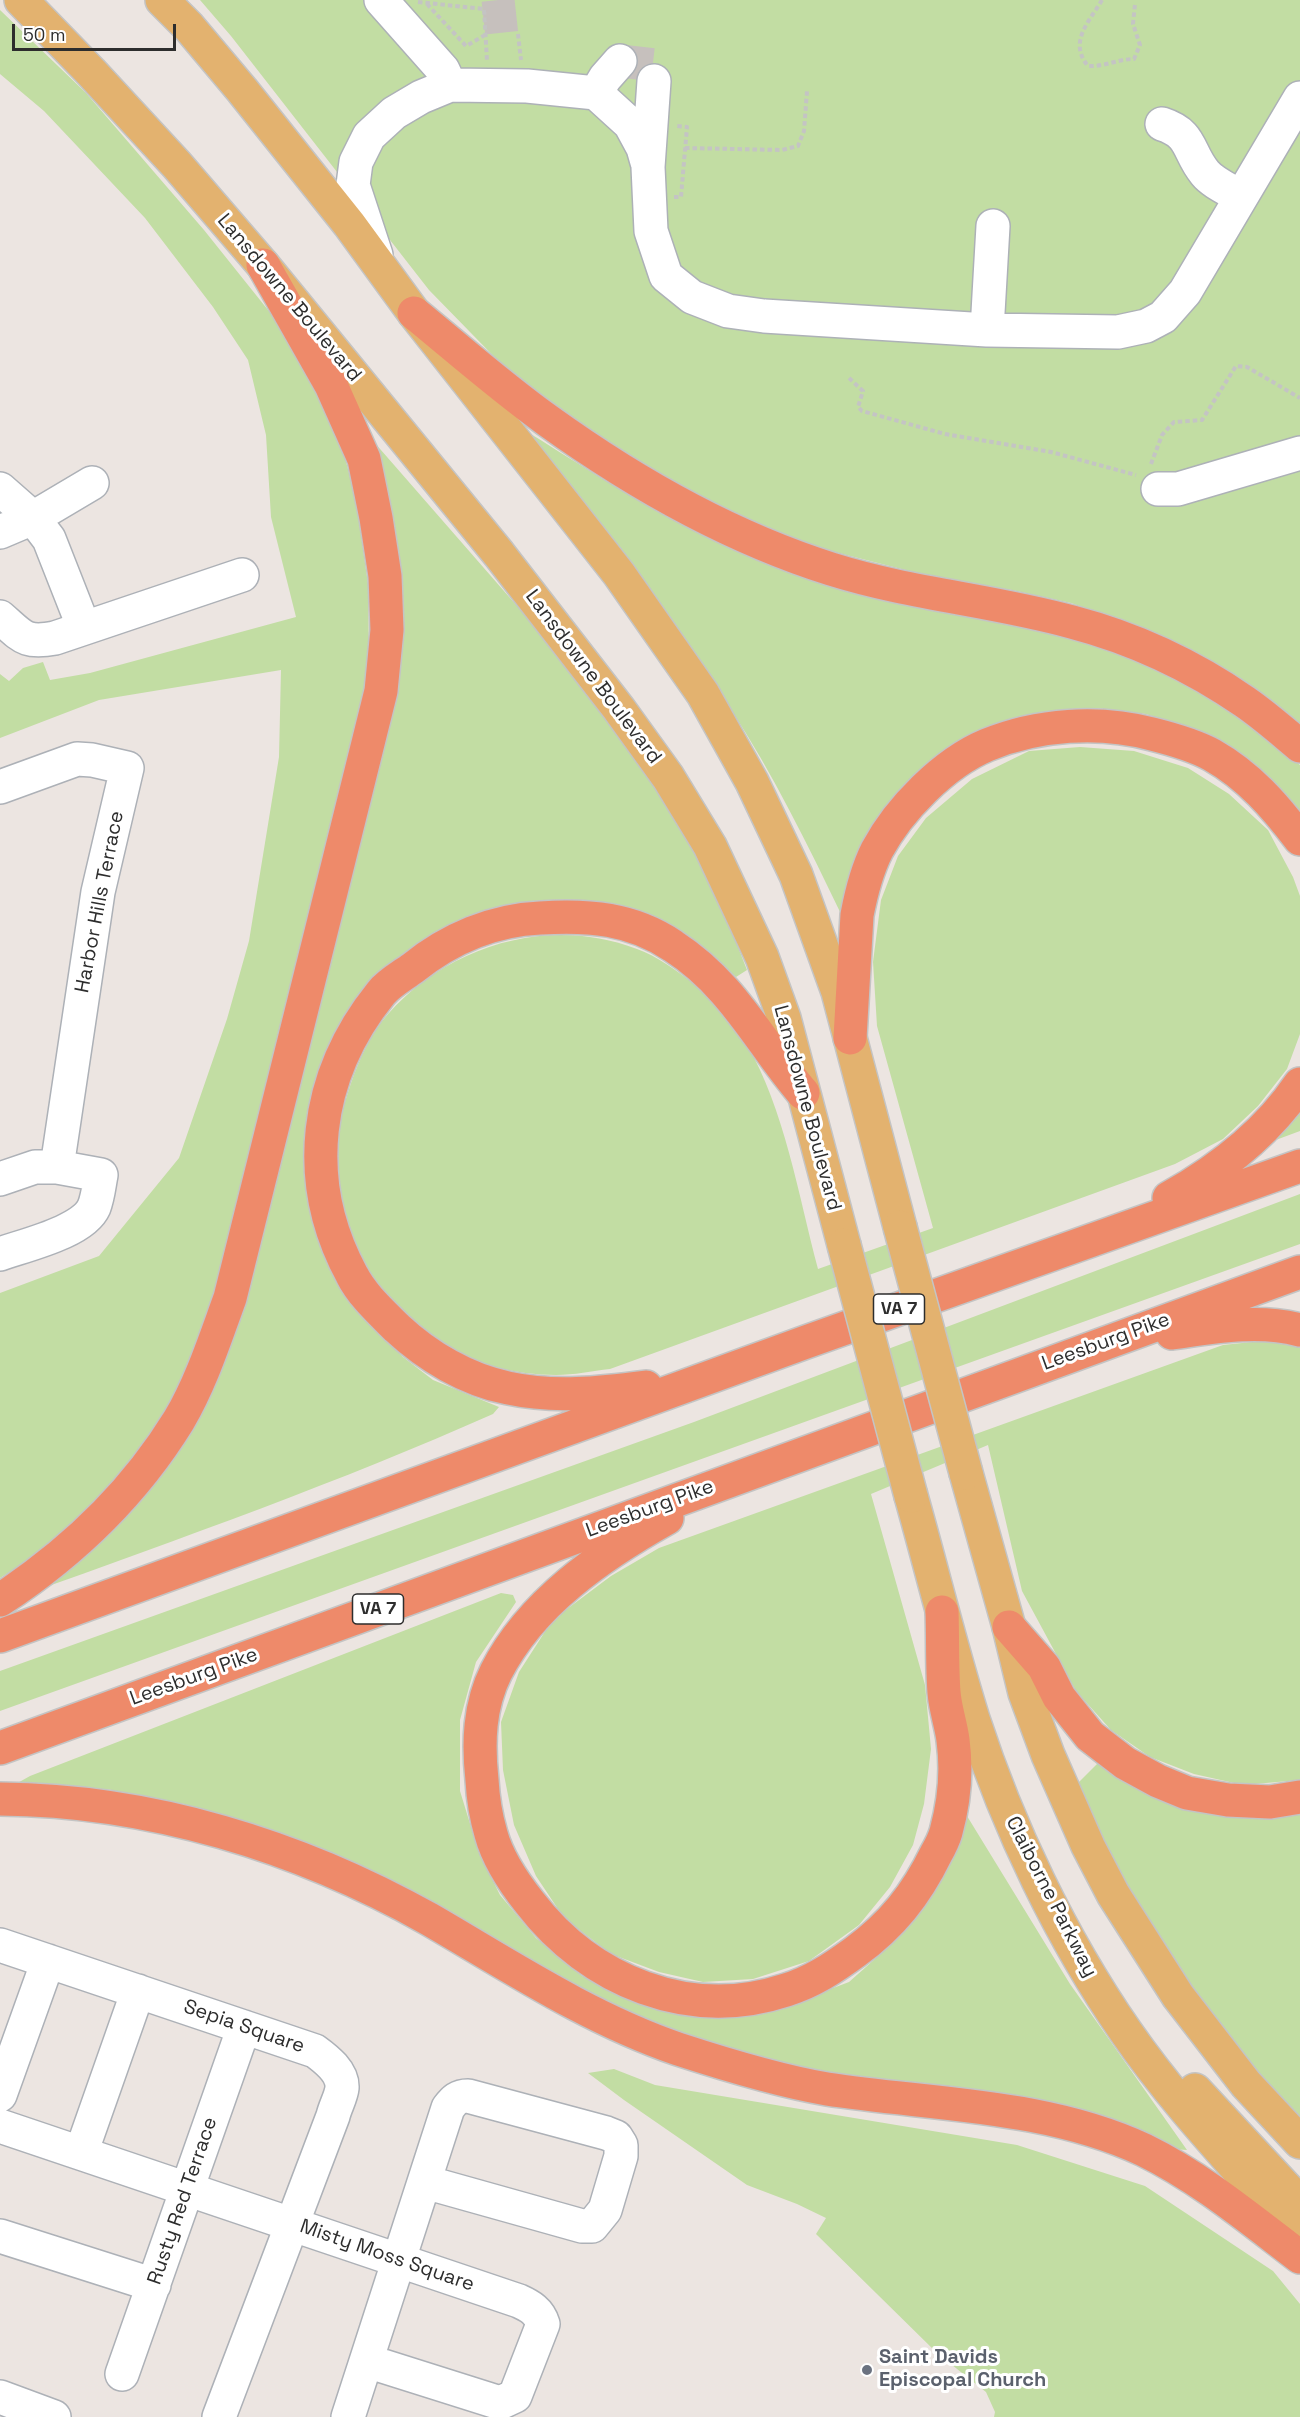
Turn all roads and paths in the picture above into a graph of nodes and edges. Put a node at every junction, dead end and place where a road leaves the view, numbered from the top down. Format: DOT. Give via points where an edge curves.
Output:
graph roads {
  1 [pos="21,0"];
  2 [pos="162,0"];
  3 [pos="381,0"];
  4 [pos="1102,0"];
  5 [pos="414,2"];
  6 [pos="427,3"];
  7 [pos="1136,4"];
  8 [pos="485,35"];
  9 [pos="620,61"];
  10 [pos="487,69"];
  11 [pos="654,81"];
  12 [pos="450,85"];
  13 [pos="807,92"];
  14 [pos="596,93"];
  15 [pos="1300,98"];
  16 [pos="1177,120"];
  17 [pos="670,126"];
  18 [pos="685,148"];
  19 [pos="648,167"];
  20 [pos="672,197"];
  21 [pos="1241,197"];
  22 [pos="993,225"];
  23 [pos="263,265"];
  24 [pos="379,266"];
  25 [pos="414,313"];
  26 [pos="987,330"];
  27 [pos="849,378"];
  28 [pos="1300,398"];
  29 [pos="1300,453"];
  30 [pos="1150,479"];
  31 [pos="92,483"];
  32 [pos="0,489"];
  33 [pos="33,518"];
  34 [pos="0,532"];
  35 [pos="242,575"];
  36 [pos="0,617"];
  37 [pos="84,628"];
  38 [pos="1300,746"];
  39 [pos="0,787"];
  40 [pos="1300,839"];
  41 [pos="850,1038"];
  42 [pos="1300,1084"];
  43 [pos="803,1093"];
  44 [pos="1300,1166"];
  45 [pos="57,1167"];
  46 [pos="1,1177"];
  47 [pos="1091,1241"];
  48 [pos="0,1254"];
  49 [pos="1300,1272"];
  50 [pos="1300,1330"];
  51 [pos="1105,1343"];
  52 [pos="708,1379"];
  53 [pos="755,1471"];
  54 [pos="911,1496"];
  55 [pos="0,1600"];
  56 [pos="942,1612"];
  57 [pos="1009,1627"];
  58 [pos="0,1636"];
  59 [pos="0,1748"];
  60 [pos="1300,1797"];
  61 [pos="0,1799"];
  62 [pos="0,1945"];
  63 [pos="48,1961"];
  64 [pos="1097,1988"];
  65 [pos="138,1992"];
  66 [pos="244,2027"];
  67 [pos="0,2095"];
  68 [pos="0,2126"];
  69 [pos="1300,2142"];
  70 [pos="81,2153"];
  71 [pos="424,2182"];
  72 [pos="187,2189"];
  73 [pos="1300,2203"];
  74 [pos="292,2224"];
  75 [pos="0,2236"];
  76 [pos="1300,2240"];
  77 [pos="1300,2257"];
  78 [pos="399,2260"];
  79 [pos="153,2285"];
  80 [pos="367,2361"];
  81 [pos="122,2374"];
  82 [pos="0,2397"];
  83 [pos="54,2417"];
  84 [pos="219,2417"];
  85 [pos="348,2417"];
  1 -- 23 [label="main road, Lansdowne Boulevard" via="161,148"];
  2 -- 24 [label="main road" via="242,90"];
  3 -- 12 [label="street" via="443,70"];
  4 -- 7 [label="path" via="1082,33 1081,58 1088,66 1134,59 1140,45 1133,24"];
  5 -- 6 [label="path"];
  6 -- 8 [label="path" via="466,46"];
  6 -- 8 [label="path" via="484,9"];
  8 -- 10 [label="path"];
  9 -- 14 [label="street"];
  11 -- 19 [label="street"];
  12 -- 14 [label="street" via="505,85"];
  12 -- 24 [label="street" via="394,113 369,136 356,162 353,185"];
  13 -- 18 [label="path" via="804,131 798,146 782,150"];
  14 -- 19 [label="street" via="630,124"];
  15 -- 21 [label="street"];
  16 -- 21 [label="street" via="1206,175"];
  17 -- 18 [label="path" via="687,127"];
  18 -- 20 [label="path" via="681,197"];
  19 -- 26 [label="street" via="651,231 666,276 692,297 728,311 764,316"];
  21 -- 26 [label="street" via="1185,292 1163,317 1146,326 1118,332"];
  22 -- 26 [label="street"];
  23 -- 43 [label="main road, Lansdowne Boulevard" via="499,554 668,777 710,846 762,957 784,1018"];
  23 -- 55 [label="highway" via="331,385 364,459 385,576 387,630 381,691 230,1298 207,1361 180,1419 146,1469 63,1556"];
  24 -- 25 [label="main road"];
  25 -- 38 [label="highway" via="547,420 651,487 721,526 831,569 1073,622 1121,638 1219,685"];
  25 -- 41 [label="main road" via="626,583 703,694 752,782 796,875"];
  27 -- 30 [label="path" via="863,391 858,407 862,411 945,434 1051,452"];
  28 -- 30 [label="path" via="1247,367 1236,366 1202,420 1174,422 1162,435"];
  29 -- 30 [label="street" via="1178,489"];
  31 -- 33 [label="street"];
  32 -- 33 [label="street"];
  33 -- 34 [label="street"];
  33 -- 37 [label="street" via="49,539"];
  35 -- 37 [label="street"];
  36 -- 37 [label="street" via="21,636 36,642"];
  39 -- 45 [label="street, Harbor Hills Terrace" via="76,759 127,768 98,892"];
  40 -- 41 [label="highway" via="1249,780 1211,755 1171,739 1130,728 1086,725 1041,730 986,745 943,771 906,808 877,851 857,915"];
  41 -- 57 [label="main road, bridge"];
  42 -- 47 [label="highway" via="1258,1135 1223,1165"];
  43 -- 52 [label="highway" via="738,1004 704,968 671,944 634,925 580,916 520,919 466,934 427,957 383,991 352,1035 333,1080 320,1133 321,1184 332,1233 353,1278 414,1343 451,1367 485,1382 551,1394 597,1394"];
  43 -- 54 [label="main road, Lansdowne Boulevard, bridge"];
  44 -- 47 [label="highway, VA 7"];
  45 -- 46 [label="street" via="35,1167"];
  45 -- 48 [label="street" via="101,1175 95,1206 76,1226"];
  47 -- 52 [label="highway, VA 7"];
  49 -- 51 [label="highway, Leesburg Pike / VA 7"];
  50 -- 51 [label="highway" via="1262,1325 1213,1328"];
  51 -- 53 [label="highway, Leesburg Pike / VA 7"];
  52 -- 58 [label="highway, VA 7"];
  53 -- 56 [label="highway" via="660,1522 576,1578 513,1643 495,1674 482,1713 479,1751 483,1795 491,1836 510,1878 564,1941 598,1967 636,1986 676,1998 753,1998 827,1973 892,1923 924,1878 946,1834 950,1812 955,1779 944,1694"];
  53 -- 59 [label="highway, Leesburg Pike / VA 7"];
  54 -- 56 [label="main road, Claiborne Parkway"];
  56 -- 64 [label="main road, Claiborne Parkway" via="1006,1809 1032,1867"];
  57 -- 60 [label="highway" via="1044,1667 1059,1697 1090,1736 1125,1763 1187,1793 1270,1802"];
  57 -- 69 [label="main road" via="1025,1693 1048,1755 1113,1894 1213,2044"];
  61 -- 77 [label="highway" via="125,1810 215,1830 292,1853 427,1918 598,2016 688,2051 824,2088 1026,2115 1082,2127 1142,2149 1190,2175"];
  62 -- 63 [label="street, Sepia Square"];
  63 -- 65 [label="street, Sepia Square"];
  63 -- 67 [label="street"];
  64 -- 73 [label="main road"];
  64 -- 76 [label="main road, Claiborne Parkway" via="1156,2074"];
  65 -- 66 [label="street, Sepia Square"];
  65 -- 70 [label="street"];
  66 -- 72 [label="street, Rusty Red Terrace"];
  66 -- 74 [label="street, Sepia Square" via="315,2051 339,2074 342,2088"];
  68 -- 70 [label="street, Misty Moss Square"];
  70 -- 72 [label="street, Misty Moss Square"];
  71 -- 71 [label="street" via="448,2109 459,2096 606,2133 616,2137 621,2145 605,2210 592,2226"];
  71 -- 78 [label="street"];
  72 -- 74 [label="street, Misty Moss Square"];
  72 -- 79 [label="street, Rusty Red Terrace"];
  74 -- 78 [label="street, Misty Moss Square"];
  74 -- 84 [label="street, Sepia Square"];
  75 -- 79 [label="street"];
  78 -- 80 [label="street"];
  78 -- 80 [label="street, Misty Moss Square" via="526,2304 540,2315 541,2333 515,2396 500,2403"];
  79 -- 81 [label="street, Rusty Red Terrace"];
  80 -- 85 [label="street"];
  82 -- 83 [label="street"];
}
